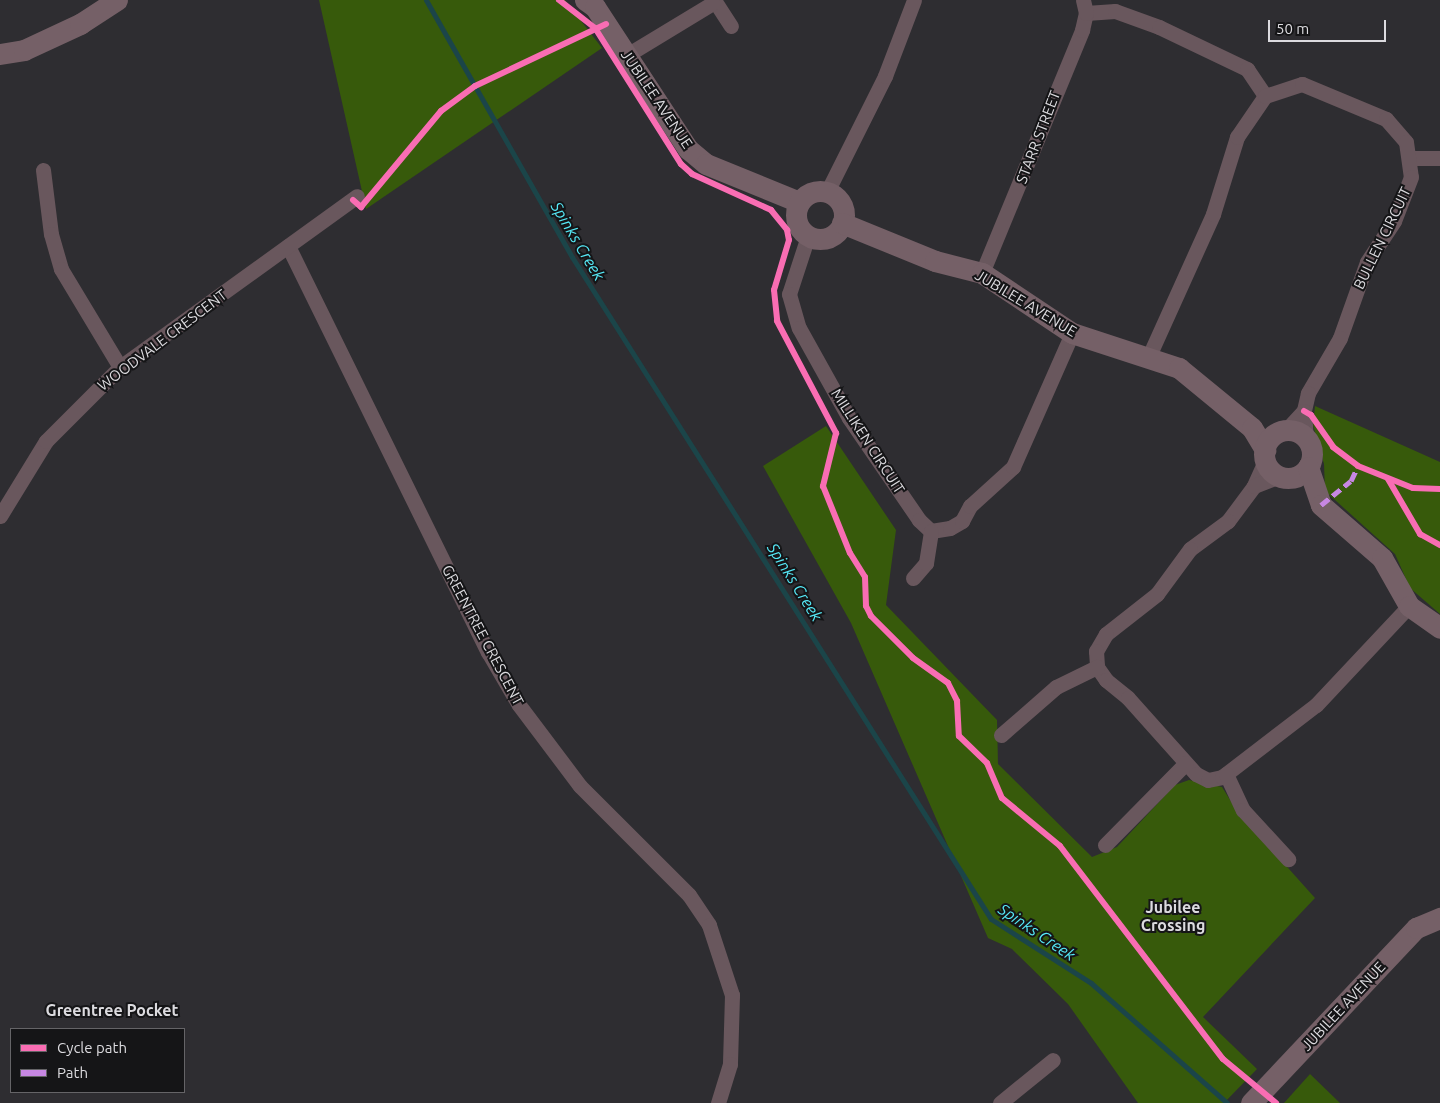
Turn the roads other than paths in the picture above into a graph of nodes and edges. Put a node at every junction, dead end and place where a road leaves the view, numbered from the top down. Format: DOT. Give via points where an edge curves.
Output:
graph roads {
  1 [pos="117,0"];
  2 [pos="585,0"];
  3 [pos="914,0"];
  4 [pos="713,1"];
  5 [pos="1084,6"];
  6 [pos="731,26"];
  7 [pos="0,54"];
  8 [pos="627,56"];
  9 [pos="1265,96"];
  10 [pos="1412,158"];
  11 [pos="1440,158"];
  12 [pos="43,170"];
  13 [pos="827,192"];
  14 [pos="357,196"];
  15 [pos="799,202"];
  16 [pos="842,224"];
  17 [pos="808,236"];
  18 [pos="288,246"];
  19 [pos="982,273"];
  20 [pos="1072,334"];
  21 [pos="1149,356"];
  22 [pos="120,367"];
  23 [pos="1304,411"];
  24 [pos="1306,438"];
  25 [pos="1273,444"];
  26 [pos="1293,473"];
  27 [pos="1254,486"];
  28 [pos="0,516"];
  29 [pos="931,530"];
  30 [pos="913,578"];
  31 [pos="1409,606"];
  32 [pos="1440,628"];
  33 [pos="1097,667"];
  34 [pos="1001,735"];
  35 [pos="1186,763"];
  36 [pos="1226,774"];
  37 [pos="1105,845"];
  38 [pos="1288,859"];
  39 [pos="1440,918"];
  40 [pos="1053,1060"];
  41 [pos="718,1103"];
  42 [pos="1000,1103"];
  43 [pos="1251,1103"];
  1 -- 7 [label="street" via="72,28 24,50"];
  2 -- 8 [label="street, JUBILEE AVENUE" via="595,7"];
  3 -- 13 [label="street" via="885,76"];
  4 -- 6 [label="street"];
  4 -- 8 [label="street"];
  5 -- 9 [label="street" via="1115,12 1159,27 1247,69"];
  5 -- 19 [label="street, STARR STREET" via="1044,113 1031,160"];
  8 -- 15 [label="street, JUBILEE AVENUE" via="688,149 706,164"];
  9 -- 10 [label="street" via="1302,84 1316,88 1386,119 1406,142"];
  9 -- 21 [label="street" via="1237,137 1213,214"];
  10 -- 11 [label="street"];
  10 -- 23 [label="street, BULLEN CIRCUIT" via="1403,201 1367,262 1340,338 1308,393"];
  12 -- 22 [label="street" via="51,234 61,269"];
  13 -- 15 [label="street" via="812,192"];
  13 -- 16 [label="street" via="840,201"];
  14 -- 18 [label="street, WOODVALE CRESCENT"];
  15 -- 17 [label="street" via="798,225"];
  16 -- 17 [label="street" via="824,239"];
  16 -- 19 [label="street, JUBILEE AVENUE" via="935,261"];
  17 -- 29 [label="street, MILLIKEN CIRCUIT" via="788,294 799,328 849,418 919,520"];
  18 -- 22 [label="street, WOODVALE CRESCENT"];
  18 -- 41 [label="street, GREENTREE CRESCENT" via="488,652 520,705 580,786 689,895 709,925 723,958 732,995 730,1064"];
  19 -- 20 [label="street, JUBILEE AVENUE"];
  20 -- 21 [label="street, JUBILEE AVENUE"];
  20 -- 29 [label="street" via="1013,467 970,506 962,521 950,528"];
  21 -- 25 [label="street, JUBILEE AVENUE" via="1209,389"];
  22 -- 28 [label="street, WOODVALE CRESCENT" via="46,441"];
  23 -- 24 [label="street, BULLEN CIRCUIT"];
  23 -- 25 [label="street, BULLEN CIRCUIT"];
  24 -- 25 [label="street, JUBILEE AVENUE"];
  24 -- 26 [label="street" via="1312,452"];
  25 -- 26 [label="street"];
  25 -- 27 [label="street, BULLEN CIRCUIT"];
  26 -- 27 [label="street"];
  26 -- 31 [label="street" via="1330,515 1382,558"];
  27 -- 33 [label="street, BULLEN CIRCUIT" via="1228,521 1190,549 1157,594 1101,639"];
  29 -- 30 [label="street" via="926,563"];
  31 -- 32 [label="street"];
  31 -- 36 [label="street" via="1316,706"];
  33 -- 34 [label="street" via="1056,686"];
  33 -- 35 [label="street"];
  35 -- 36 [label="street" via="1204,780"];
  35 -- 37 [label="street"];
  36 -- 38 [label="street" via="1243,810"];
  39 -- 43 [label="street, JUBILEE AVENUE" via="1416,928"];
  40 -- 42 [label="street"];
}
